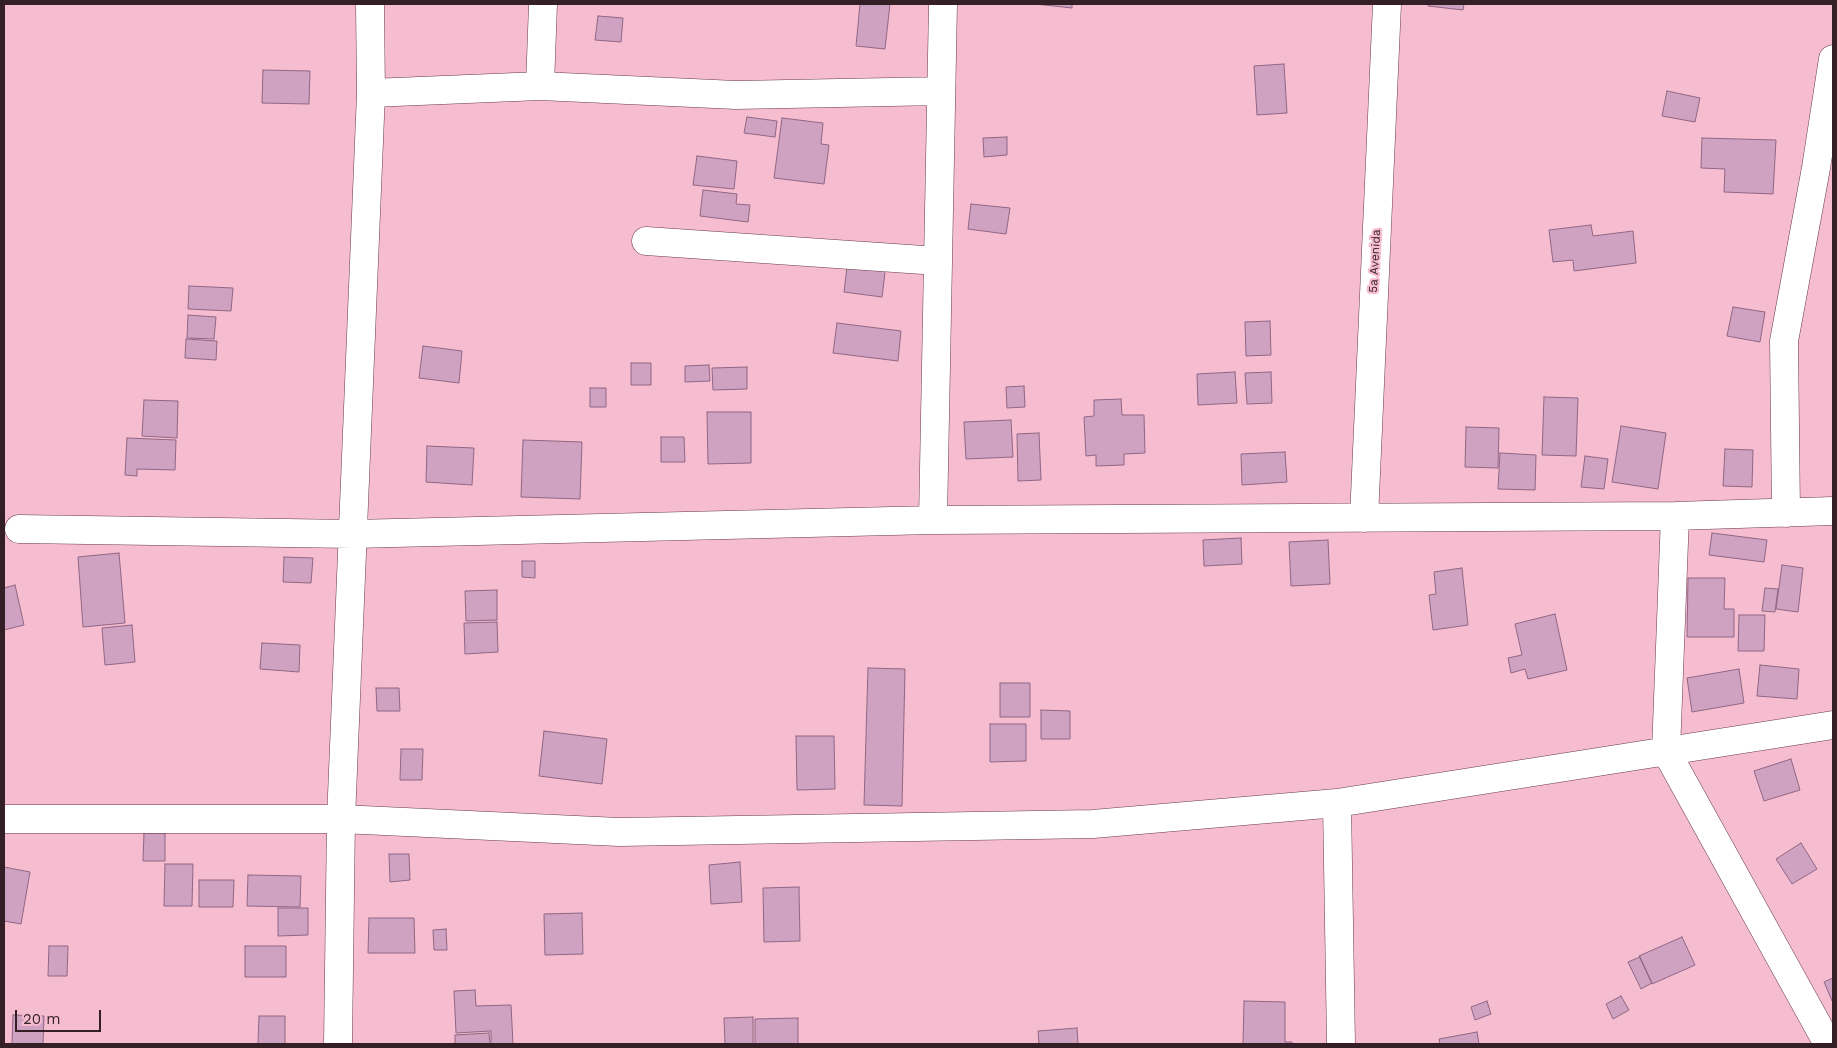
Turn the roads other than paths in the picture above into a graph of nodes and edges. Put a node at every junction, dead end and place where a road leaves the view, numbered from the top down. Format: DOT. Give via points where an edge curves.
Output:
graph roads {
  1 [pos="370,4"];
  2 [pos="542,4"];
  3 [pos="943,4"];
  4 [pos="1386,4"];
  5 [pos="1833,59"];
  6 [pos="540,86"];
  7 [pos="941,91"];
  8 [pos="371,93"];
  9 [pos="646,241"];
  10 [pos="938,261"];
  11 [pos="1833,511"];
  12 [pos="1786,513"];
  13 [pos="1675,516"];
  14 [pos="1364,518"];
  15 [pos="933,520"];
  16 [pos="19,529"];
  17 [pos="353,534"];
  18 [pos="1833,725"];
  19 [pos="1666,751"];
  20 [pos="1337,803"];
  21 [pos="4,819"];
  22 [pos="341,819"];
  23 [pos="338,1044"];
  24 [pos="1341,1044"];
  25 [pos="1828,1044"];
  1 -- 8 [label="street"];
  2 -- 6 [label="street"];
  3 -- 7 [label="street"];
  4 -- 14 [label="street, 5a Avenida"];
  5 -- 12 [label="street" via="1784,341"];
  6 -- 7 [label="street" via="736,95"];
  6 -- 8 [label="street"];
  7 -- 10 [label="street"];
  8 -- 17 [label="street"];
  9 -- 10 [label="street"];
  10 -- 15 [label="street"];
  11 -- 12 [label="street"];
  12 -- 13 [label="street"];
  13 -- 14 [label="street"];
  13 -- 19 [label="street"];
  14 -- 15 [label="street"];
  15 -- 17 [label="street"];
  16 -- 17 [label="street"];
  17 -- 22 [label="street"];
  18 -- 19 [label="street"];
  19 -- 20 [label="street"];
  19 -- 25 [label="street"];
  20 -- 22 [label="street" via="1093,824 629,832"];
  20 -- 24 [label="street"];
  21 -- 22 [label="street"];
  22 -- 23 [label="street"];
}
